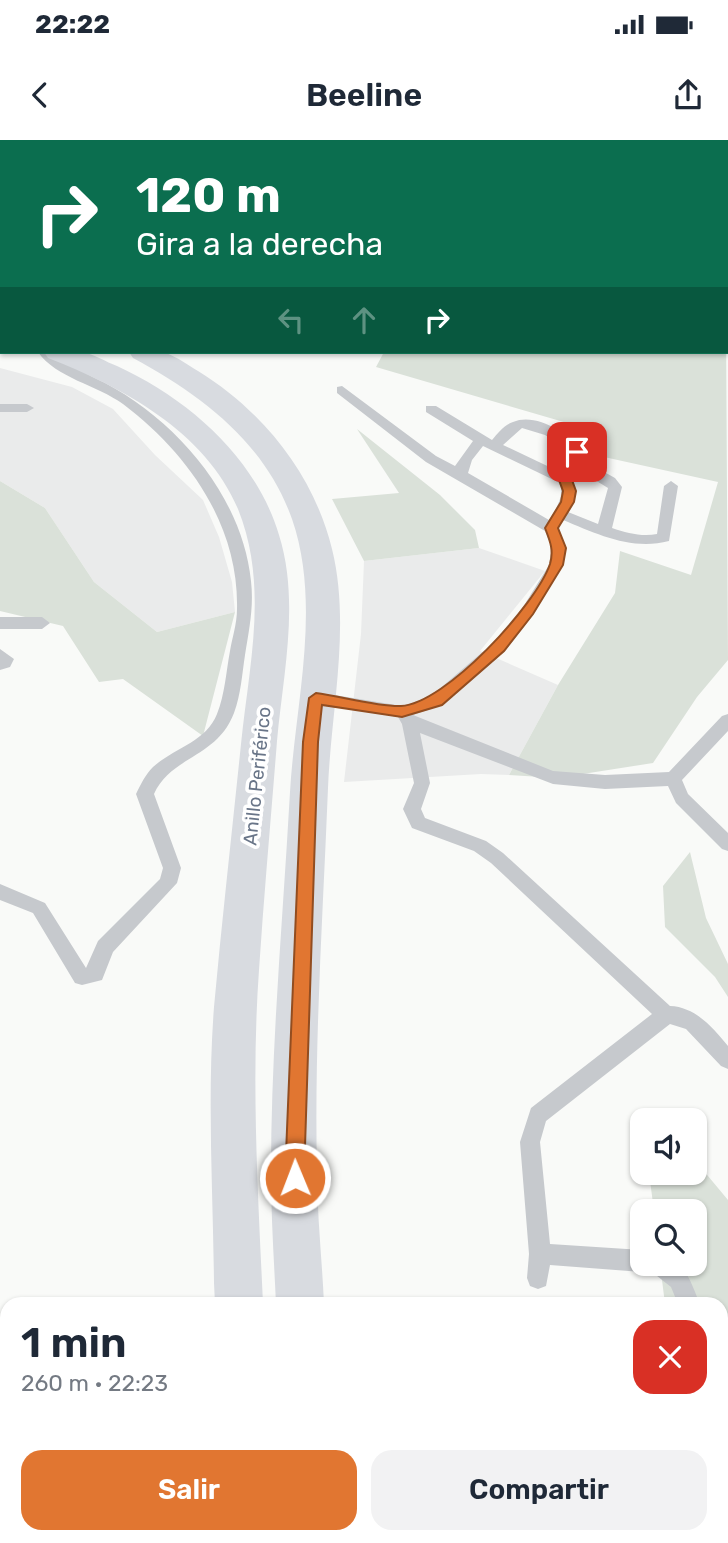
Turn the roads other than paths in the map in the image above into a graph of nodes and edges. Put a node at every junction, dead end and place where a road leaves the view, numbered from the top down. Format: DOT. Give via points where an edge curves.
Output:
graph roads {
  1 [pos="47,354"];
  2 [pos="64,354"];
  3 [pos="147,354"];
  4 [pos="342,390"];
  5 [pos="0,408"];
  6 [pos="27,408"];
  7 [pos="431,409"];
  8 [pos="488,443"];
  9 [pos="573,461"];
  10 [pos="620,470"];
  11 [pos="461,474"];
  12 [pos="566,480"];
  13 [pos="671,486"];
  14 [pos="615,487"];
  15 [pos="555,521"];
  16 [pos="604,530"];
  17 [pos="0,623"];
  18 [pos="42,623"];
  19 [pos="0,655"];
  20 [pos="0,664"];
  21 [pos="316,698"];
  22 [pos="406,717"];
  23 [pos="728,720"];
  24 [pos="673,779"];
  25 [pos="728,844"];
  26 [pos="0,892"];
  27 [pos="666,1015"];
  28 [pos="728,1060"];
  29 [pos="540,1254"];
  30 [pos="630,1260"];
  31 [pos="675,1276"];
  32 [pos="538,1278"];
  33 [pos="239,1297"];
  34 [pos="300,1297"];
  35 [pos="686,1297"];
  1 -- 26 [label="lane" via="126,399 194,464 234,537 245,610 229,704 220,729 155,774 145,794 172,868 168,883 105,947 95,974 82,977 39,908"];
  2 -- 33 [label="highway, Anillo Periférico" via="144,389 201,434 229,466 253,508 269,554 273,606 270,663 233,1050"];
  3 -- 21 [label="highway" via="197,382 244,420 299,497 320,557 324,593"];
  4 -- 11 [label="lane" via="431,460"];
  5 -- 6 [label="lane"];
  7 -- 8 [label="lane"];
  8 -- 9 [label="lane" via="529,423 572,445 577,452"];
  8 -- 11 [label="lane" via="467,455"];
  8 -- 12 [label="lane"];
  9 -- 12 [label="lane"];
  9 -- 14 [label="lane"];
  10 -- 14 [label="lane"];
  11 -- 15 [label="lane"];
  12 -- 15 [label="lane" via="567,502"];
  13 -- 16 [label="lane" via="664,537 653,541"];
  14 -- 16 [label="lane"];
  15 -- 16 [label="lane"];
  15 -- 22 [label="lane" via="556,565 528,611 499,648 436,701"];
  17 -- 18 [label="lane"];
  19 -- 20 [label="lane" via="6,659"];
  21 -- 22 [label="lane"];
  21 -- 34 [label="highway" via="310,742 294,1153"];
  22 -- 24 [label="lane" via="551,777"];
  22 -- 27 [label="lane" via="422,783 412,809 418,822 480,846 497,858"];
  23 -- 24 [label="lane"];
  24 -- 25 [label="lane" via="682,798"];
  27 -- 28 [label="lane" via="686,1017"];
  27 -- 29 [label="lane" via="538,1115 530,1142"];
  29 -- 30 [label="lane"];
  29 -- 32 [label="lane"];
  31 -- 35 [label="lane"];
}
